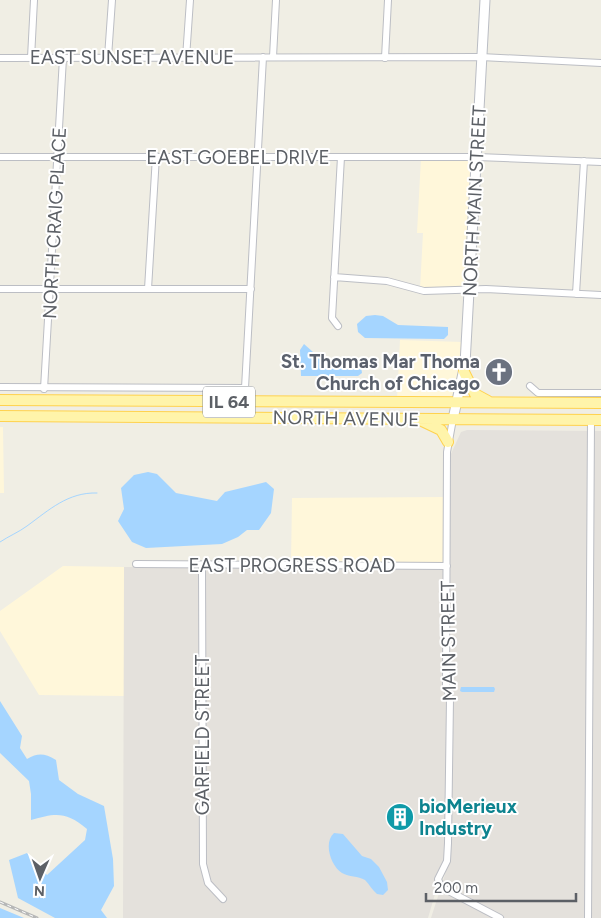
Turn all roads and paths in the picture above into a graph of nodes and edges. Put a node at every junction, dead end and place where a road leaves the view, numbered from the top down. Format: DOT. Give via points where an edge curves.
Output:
graph roads {
  1 [pos="34,0"];
  2 [pos="112,0"];
  3 [pos="190,0"];
  4 [pos="276,0"];
  5 [pos="388,0"];
  6 [pos="485,0"];
  7 [pos="108,57"];
  8 [pos="263,57"];
  9 [pos="272,57"];
  10 [pos="0,58"];
  11 [pos="31,58"];
  12 [pos="63,58"];
  13 [pos="186,58"];
  14 [pos="385,58"];
  15 [pos="481,58"];
  16 [pos="601,63"];
  17 [pos="156,156"];
  18 [pos="257,156"];
  19 [pos="477,156"];
  20 [pos="57,157"];
  21 [pos="341,157"];
  22 [pos="0,158"];
  23 [pos="584,161"];
  24 [pos="601,162"];
  25 [pos="334,278"];
  26 [pos="0,289"];
  27 [pos="148,289"];
  28 [pos="250,289"];
  29 [pos="469,289"];
  30 [pos="50,290"];
  31 [pos="576,294"];
  32 [pos="601,295"];
  33 [pos="338,326"];
  34 [pos="464,372"];
  35 [pos="530,386"];
  36 [pos="0,387"];
  37 [pos="44,389"];
  38 [pos="601,393"];
  39 [pos="0,400"];
  40 [pos="457,401"];
  41 [pos="488,402"];
  42 [pos="601,403"];
  43 [pos="0,416"];
  44 [pos="415,418"];
  45 [pos="453,419"];
  46 [pos="596,420"];
  47 [pos="448,442"];
  48 [pos="136,564"];
  49 [pos="202,565"];
  50 [pos="447,566"];
  51 [pos="223,899"];
  52 [pos="500,918"];
  53 [pos="588,918"];
  1 -- 11 [label="street"];
  2 -- 7 [label="street"];
  3 -- 13 [label="street"];
  4 -- 9 [label="street"];
  5 -- 14 [label="street"];
  6 -- 15 [label="street, NORTH MAIN STREET"];
  7 -- 12 [label="street, EAST SUNSET AVENUE"];
  7 -- 13 [label="street, EAST SUNSET AVENUE"];
  8 -- 9 [label="street, EAST SUNSET AVENUE"];
  8 -- 13 [label="street, EAST SUNSET AVENUE"];
  8 -- 18 [label="street"];
  9 -- 14 [label="street"];
  10 -- 11 [label="street, EAST SUNSET AVENUE"];
  11 -- 12 [label="street, EAST SUNSET AVENUE"];
  12 -- 20 [label="street, NORTH CRAIG PLACE"];
  14 -- 15 [label="street"];
  15 -- 16 [label="street"];
  15 -- 19 [label="street, NORTH MAIN STREET"];
  17 -- 18 [label="street, EAST GOEBEL DRIVE"];
  17 -- 20 [label="street, EAST GOEBEL DRIVE"];
  17 -- 27 [label="street"];
  18 -- 21 [label="street, EAST GOEBEL DRIVE"];
  18 -- 28 [label="street"];
  19 -- 21 [label="street, EAST GOEBEL DRIVE"];
  19 -- 23 [label="street, EAST GOEBEL DRIVE"];
  19 -- 29 [label="street, NORTH MAIN STREET"];
  20 -- 22 [label="street, EAST GOEBEL DRIVE"];
  20 -- 30 [label="street, NORTH CRAIG PLACE"];
  21 -- 25 [label="street"];
  23 -- 24 [label="street, EAST GOEBEL DRIVE"];
  23 -- 31 [label="street"];
  25 -- 29 [label="street" via="387,281 424,291"];
  25 -- 33 [label="street" via="332,318"];
  26 -- 30 [label="street"];
  27 -- 28 [label="street"];
  27 -- 30 [label="street"];
  28 -- 37 [label="street" via="245,388"];
  29 -- 31 [label="street"];
  29 -- 34 [label="street, NORTH MAIN STREET"];
  30 -- 37 [label="street, NORTH CRAIG PLACE"];
  31 -- 32 [label="street"];
  34 -- 40 [label="street, NORTH MAIN STREET"];
  34 -- 41 [label="main road" via="474,394"];
  35 -- 38 [label="street" via="538,393"];
  36 -- 37 [label="street"];
  39 -- 40 [label="main road, NORTH AVENUE / IL 64"];
  40 -- 41 [label="main road, NORTH AVENUE / IL 64"];
  40 -- 45 [label="street, MAIN STREET"];
  41 -- 42 [label="main road, NORTH AVENUE / IL 64"];
  43 -- 44 [label="main road, NORTH AVENUE / IL 64"];
  44 -- 45 [label="main road, NORTH AVENUE / IL 64"];
  44 -- 47 [label="main road" via="441,430"];
  45 -- 46 [label="main road, NORTH AVENUE / IL 64"];
  45 -- 47 [label="street, MAIN STREET"];
  46 -- 53 [label="street"];
  47 -- 50 [label="street, MAIN STREET"];
  48 -- 49 [label="street, EAST PROGRESS ROAD"];
  49 -- 50 [label="street, EAST PROGRESS ROAD"];
  49 -- 51 [label="street, GARFIELD STREET" via="202,864 208,883"];
  50 -- 52 [label="street, MAIN STREET" via="446,685 450,699 448,843 447,861 438,879 441,887"];
}
